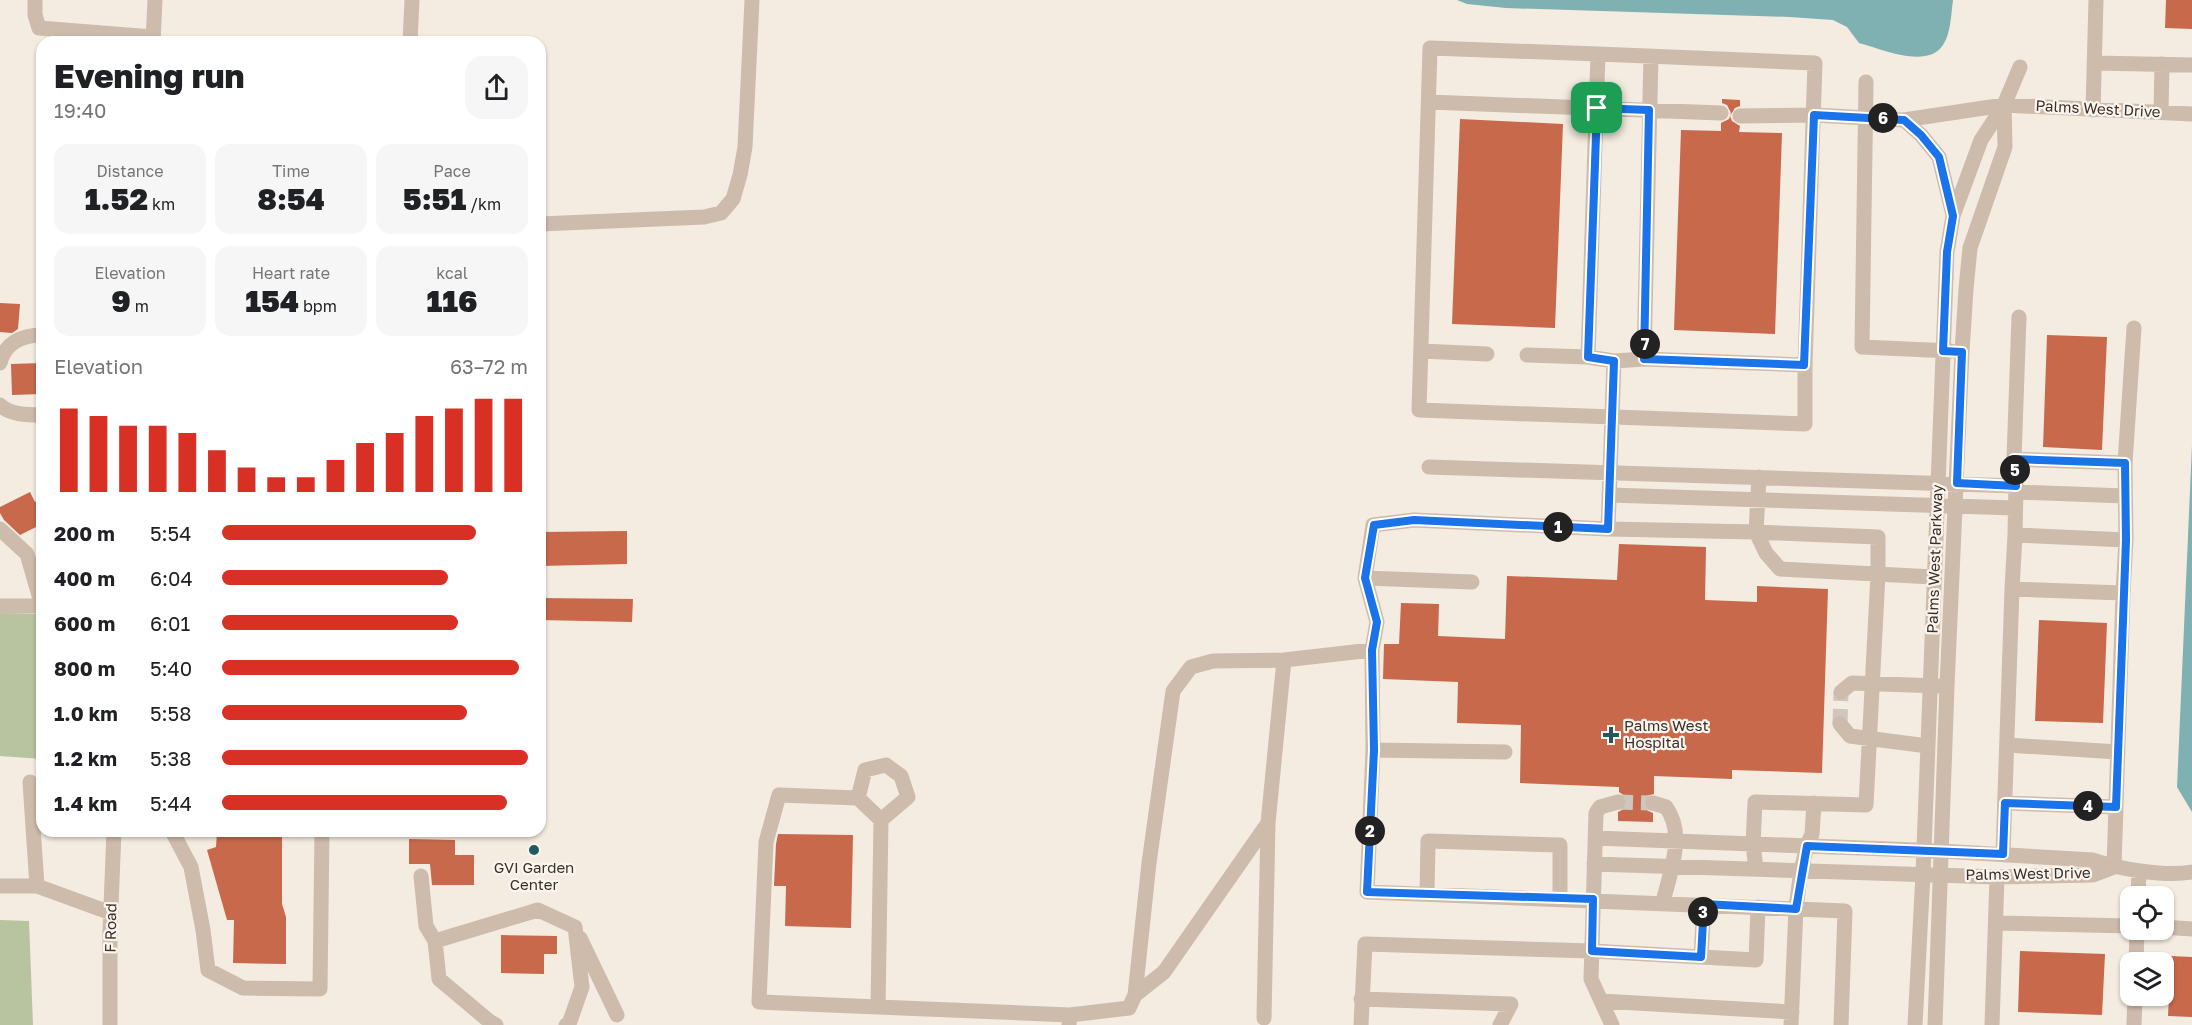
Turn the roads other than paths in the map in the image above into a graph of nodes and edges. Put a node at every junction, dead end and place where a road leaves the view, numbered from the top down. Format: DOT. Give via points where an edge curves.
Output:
graph roads {
  1 [pos="35,0"];
  2 [pos="155,0"];
  3 [pos="411,0"];
  4 [pos="752,0"];
  5 [pos="2096,0"];
  6 [pos="115,36"];
  7 [pos="153,36"];
  8 [pos="410,36"];
  9 [pos="1598,54"];
  10 [pos="1651,56"];
  11 [pos="2094,63"];
  12 [pos="2162,64"];
  13 [pos="2192,65"];
  14 [pos="2020,67"];
  15 [pos="1866,82"];
  16 [pos="1429,102"];
  17 [pos="2004,105"];
  18 [pos="1597,108"];
  19 [pos="1649,110"];
  20 [pos="2093,110"];
  21 [pos="2161,112"];
  22 [pos="1722,113"];
  23 [pos="2192,114"];
  24 [pos="1814,115"];
  25 [pos="1740,116"];
  26 [pos="1866,117"];
  27 [pos="1904,120"];
  28 [pos="1953,216"];
  29 [pos="546,224"];
  30 [pos="2019,317"];
  31 [pos="2134,328"];
  32 [pos="36,336"];
  33 [pos="1421,351"];
  34 [pos="1943,351"];
  35 [pos="1962,352"];
  36 [pos="1487,354"];
  37 [pos="1527,355"];
  38 [pos="1588,357"];
  39 [pos="1644,359"];
  40 [pos="1614,361"];
  41 [pos="0,363"];
  42 [pos="1804,365"];
  43 [pos="0,405"];
  44 [pos="36,415"];
  45 [pos="1611,416"];
  46 [pos="2014,459"];
  47 [pos="2125,463"];
  48 [pos="1429,467"];
  49 [pos="1610,473"];
  50 [pos="1759,477"];
  51 [pos="1938,483"];
  52 [pos="1957,483"];
  53 [pos="1609,495"];
  54 [pos="2016,495"];
  55 [pos="2125,496"];
  56 [pos="1759,500"];
  57 [pos="1936,506"];
  58 [pos="1955,507"];
  59 [pos="0,528"];
  60 [pos="1608,529"];
  61 [pos="1756,532"];
  62 [pos="2015,535"];
  63 [pos="2126,540"];
  64 [pos="1878,574"];
  65 [pos="1934,577"];
  66 [pos="1365,578"];
  67 [pos="1472,582"];
  68 [pos="36,586"];
  69 [pos="2012,589"];
  70 [pos="2122,593"];
  71 [pos="0,606"];
  72 [pos="36,606"];
  73 [pos="1372,650"];
  74 [pos="1284,660"];
  75 [pos="1872,684"];
  76 [pos="1930,686"];
  77 [pos="1947,686"];
  78 [pos="1841,692"];
  79 [pos="1840,724"];
  80 [pos="1870,738"];
  81 [pos="2007,745"];
  82 [pos="1928,746"];
  83 [pos="1374,750"];
  84 [pos="1505,752"];
  85 [pos="2118,752"];
  86 [pos="30,782"];
  87 [pos="858,798"];
  88 [pos="1618,802"];
  89 [pos="1653,803"];
  90 [pos="1814,803"];
  91 [pos="2005,803"];
  92 [pos="2116,807"];
  93 [pos="881,820"];
  94 [pos="1268,823"];
  95 [pos="114,837"];
  96 [pos="175,837"];
  97 [pos="322,837"];
  98 [pos="1595,838"];
  99 [pos="1676,842"];
  100 [pos="1753,844"];
  101 [pos="1807,846"];
  102 [pos="1924,850"];
  103 [pos="1941,851"];
  104 [pos="2003,854"];
  105 [pos="1594,864"];
  106 [pos="1672,866"];
  107 [pos="2114,867"];
  108 [pos="1756,869"];
  109 [pos="1801,870"];
  110 [pos="2139,871"];
  111 [pos="2192,872"];
  112 [pos="1923,874"];
  113 [pos="1940,874"];
  114 [pos="421,876"];
  115 [pos="1997,877"];
  116 [pos="0,886"];
  117 [pos="37,886"];
  118 [pos="2138,886"];
  119 [pos="1427,894"];
  120 [pos="1560,898"];
  121 [pos="1593,899"];
  122 [pos="1663,903"];
  123 [pos="1704,904"];
  124 [pos="1758,907"];
  125 [pos="1796,909"];
  126 [pos="111,913"];
  127 [pos="1996,923"];
  128 [pos="2120,926"];
  129 [pos="574,927"];
  130 [pos="2174,928"];
  131 [pos="2192,929"];
  132 [pos="435,941"];
  133 [pos="1592,951"];
  134 [pos="1701,957"];
  135 [pos="1135,995"];
  136 [pos="1361,999"];
  137 [pos="1601,1001"];
  138 [pos="2135,1006"];
  139 [pos="878,1007"];
  140 [pos="617,1016"];
  141 [pos="1264,1018"];
  142 [pos="1791,1018"];
  143 [pos="1070,1020"];
  144 [pos="110,1025"];
  145 [pos="496,1025"];
  146 [pos="566,1025"];
  147 [pos="1361,1025"];
  148 [pos="1500,1025"];
  149 [pos="1612,1025"];
  150 [pos="1841,1025"];
  151 [pos="1915,1025"];
  152 [pos="1935,1025"];
  153 [pos="1992,1025"];
  154 [pos="2134,1025"];
  1 -- 6 [label="street" via="39,28"];
  2 -- 7 [label="street"];
  3 -- 8 [label="street"];
  4 -- 29 [label="street" via="745,147 733,199 721,213"];
  5 -- 11 [label="street"];
  9 -- 10 [label="street"];
  9 -- 16 [label="street" via="1430,48"];
  9 -- 18 [label="street"];
  10 -- 19 [label="street"];
  10 -- 24 [label="street" via="1815,63"];
  11 -- 12 [label="street"];
  11 -- 20 [label="street"];
  12 -- 13 [label="street"];
  12 -- 21 [label="street"];
  14 -- 17 [label="street, Palms West Parkway"];
  15 -- 26 [label="street"];
  16 -- 18 [label="street"];
  16 -- 33 [label="street"];
  17 -- 20 [label="street, Palms West Drive"];
  17 -- 27 [label="street, Palms West Drive"];
  17 -- 28 [label="street, Palms West Parkway" via="1982,140"];
  17 -- 35 [label="street, Palms West Parkway" via="2005,147 1970,248"];
  18 -- 19 [label="street"];
  18 -- 38 [label="street"];
  19 -- 22 [label="street"];
  19 -- 39 [label="street"];
  20 -- 21 [label="street, Palms West Drive"];
  21 -- 23 [label="street, Palms West Drive"];
  24 -- 25 [label="street, Palms West Drive"];
  24 -- 26 [label="street, Palms West Drive"];
  24 -- 42 [label="street"];
  26 -- 27 [label="street, Palms West Drive"];
  26 -- 34 [label="street" via="1862,347"];
  27 -- 28 [label="street" via="1939,157"];
  28 -- 34 [label="street, Palms West Parkway" via="1947,252"];
  30 -- 46 [label="street"];
  31 -- 47 [label="street"];
  32 -- 41 [label="street" via="16,340 3,352"];
  33 -- 36 [label="street"];
  33 -- 45 [label="street" via="1419,410"];
  34 -- 35 [label="street"];
  34 -- 51 [label="street, Palms West Parkway"];
  35 -- 52 [label="street, Palms West Parkway"];
  37 -- 38 [label="street"];
  38 -- 40 [label="street"];
  39 -- 40 [label="street"];
  39 -- 42 [label="street"];
  40 -- 45 [label="street"];
  42 -- 45 [label="street" via="1805,424"];
  43 -- 44 [label="street" via="6,411"];
  45 -- 49 [label="street"];
  46 -- 47 [label="street"];
  46 -- 54 [label="street"];
  47 -- 55 [label="street"];
  48 -- 49 [label="street"];
  49 -- 50 [label="street"];
  49 -- 53 [label="street"];
  50 -- 51 [label="street"];
  50 -- 56 [label="street"];
  51 -- 52 [label="street"];
  51 -- 57 [label="street, Palms West Parkway"];
  52 -- 54 [label="street"];
  52 -- 58 [label="street, Palms West Parkway"];
  53 -- 56 [label="street"];
  53 -- 60 [label="street"];
  54 -- 55 [label="street"];
  54 -- 58 [label="street"];
  54 -- 62 [label="street"];
  55 -- 63 [label="street"];
  56 -- 57 [label="street"];
  56 -- 61 [label="street"];
  57 -- 58 [label="street"];
  57 -- 65 [label="street, Palms West Parkway"];
  58 -- 77 [label="street, Palms West Parkway"];
  59 -- 68 [label="street" via="27,555"];
  60 -- 61 [label="street"];
  60 -- 66 [label="street" via="1414,520 1374,525"];
  61 -- 64 [label="street" via="1766,553 1780,569"];
  61 -- 64 [label="street" via="1878,537"];
  62 -- 63 [label="street"];
  62 -- 69 [label="street"];
  63 -- 70 [label="street"];
  64 -- 65 [label="street"];
  64 -- 75 [label="street"];
  65 -- 76 [label="street, Palms West Parkway"];
  66 -- 67 [label="street"];
  66 -- 73 [label="street" via="1377,622"];
  69 -- 70 [label="street"];
  69 -- 81 [label="street"];
  70 -- 85 [label="street"];
  71 -- 72 [label="street"];
  73 -- 74 [label="street"];
  73 -- 83 [label="street"];
  74 -- 94 [label="street"];
  74 -- 135 [label="street" via="1213,661 1191,668 1173,691"];
  75 -- 76 [label="street"];
  75 -- 78 [label="street" via="1852,683"];
  75 -- 80 [label="street"];
  76 -- 77 [label="street"];
  76 -- 82 [label="street, Palms West Parkway"];
  77 -- 103 [label="street, Palms West Parkway"];
  79 -- 80 [label="street" via="1850,736"];
  80 -- 82 [label="street"];
  80 -- 90 [label="street" via="1866,805"];
  81 -- 85 [label="street"];
  81 -- 91 [label="street"];
  82 -- 102 [label="street, Palms West Parkway"];
  83 -- 84 [label="street"];
  83 -- 119 [label="street" via="1367,892"];
  85 -- 92 [label="street"];
  86 -- 117 [label="street"];
  87 -- 93 [label="street"];
  87 -- 93 [label="street" via="865,770 886,765 901,776 908,797"];
  87 -- 139 [label="street" via="780,795 766,842 759,1002"];
  88 -- 98 [label="street" via="1600,807 1596,813"];
  89 -- 99 [label="street" via="1666,807 1672,814"];
  90 -- 100 [label="street" via="1755,802"];
  90 -- 101 [label="street" via="1812,834"];
  91 -- 92 [label="street"];
  91 -- 104 [label="street"];
  92 -- 107 [label="street"];
  93 -- 139 [label="street"];
  94 -- 135 [label="street" via="1164,972"];
  94 -- 141 [label="street"];
  95 -- 126 [label="street, F Road"];
  96 -- 97 [label="street" via="191,867 208,970 243,988 320,989"];
  98 -- 99 [label="street, Palms West Drive"];
  98 -- 105 [label="street"];
  99 -- 100 [label="street, Palms West Drive"];
  99 -- 106 [label="street"];
  100 -- 101 [label="street, Palms West Drive"];
  100 -- 108 [label="street"];
  101 -- 102 [label="street, Palms West Drive"];
  101 -- 109 [label="street"];
  102 -- 103 [label="street, Palms West Drive"];
  102 -- 112 [label="street, Palms West Parkway"];
  103 -- 104 [label="street, Palms West Drive"];
  103 -- 113 [label="street, Palms West Parkway"];
  104 -- 107 [label="street, Palms West Drive" via="2093,860"];
  105 -- 106 [label="street, Palms West Drive"];
  105 -- 121 [label="street"];
  106 -- 108 [label="street, Palms West Drive"];
  106 -- 122 [label="street"];
  107 -- 110 [label="street, Palms West Drive"];
  107 -- 115 [label="street, Palms West Drive" via="2093,875"];
  108 -- 109 [label="street, Palms West Drive"];
  109 -- 112 [label="street, Palms West Drive"];
  109 -- 125 [label="street"];
  110 -- 111 [label="street, Palms West Drive"];
  110 -- 118 [label="street"];
  112 -- 113 [label="street, Palms West Drive"];
  112 -- 151 [label="street, Palms West Parkway"];
  113 -- 115 [label="street, Palms West Drive"];
  113 -- 152 [label="street, Palms West Parkway"];
  114 -- 132 [label="street" via="426,926"];
  115 -- 127 [label="street"];
  116 -- 117 [label="street"];
  117 -- 126 [label="street"];
  119 -- 120 [label="street"];
  119 -- 120 [label="street" via="1428,841 1560,845"];
  120 -- 121 [label="street"];
  121 -- 122 [label="street"];
  121 -- 133 [label="street"];
  122 -- 123 [label="street"];
  123 -- 124 [label="street"];
  123 -- 134 [label="street"];
  124 -- 125 [label="street"];
  124 -- 134 [label="street" via="1756,960"];
  125 -- 142 [label="street"];
  125 -- 150 [label="street" via="1845,911"];
  126 -- 144 [label="street, F Road"];
  127 -- 128 [label="street"];
  127 -- 153 [label="street"];
  129 -- 132 [label="street" via="538,910"];
  129 -- 140 [label="street"];
  129 -- 146 [label="street" via="582,987"];
  130 -- 131 [label="street"];
  132 -- 145 [label="street" via="439,979"];
  133 -- 134 [label="street"];
  133 -- 136 [label="street" via="1365,944"];
  133 -- 137 [label="street" via="1591,979"];
  135 -- 143 [label="street" via="1130,1008"];
  136 -- 147 [label="street"];
  136 -- 148 [label="street" via="1511,1004"];
  137 -- 142 [label="street"];
  137 -- 149 [label="street"];
  138 -- 154 [label="street"];
  139 -- 143 [label="street"];
}
